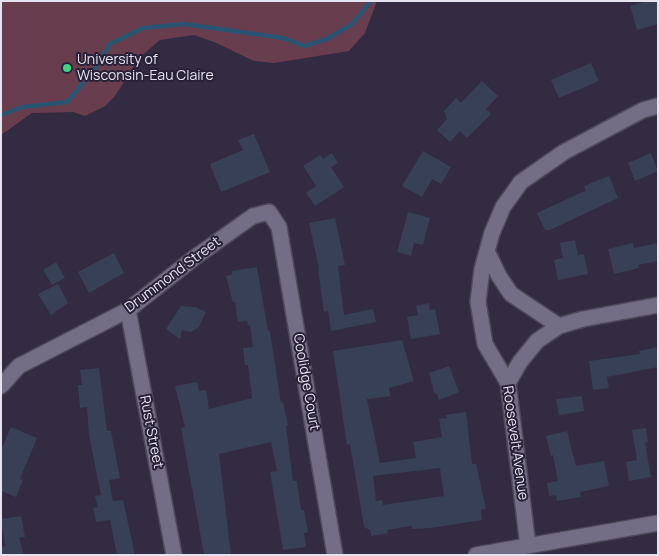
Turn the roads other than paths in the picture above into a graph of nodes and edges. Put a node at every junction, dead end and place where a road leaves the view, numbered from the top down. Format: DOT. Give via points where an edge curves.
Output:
graph roads {
  1 [pos="658,106"];
  2 [pos="269,212"];
  3 [pos="487,251"];
  4 [pos="658,305"];
  5 [pos="128,310"];
  6 [pos="559,326"];
  7 [pos="508,383"];
  8 [pos="1,386"];
  9 [pos="658,523"];
  10 [pos="528,546"];
  11 [pos="174,555"];
  12 [pos="335,555"];
  13 [pos="476,555"];
  1 -- 3 [label="street, Roosevelt Avenue" via="644,110 564,152 521,182 503,207"];
  2 -- 5 [label="street, Drummond Street" via="253,216"];
  2 -- 12 [label="street, Coolidge Court" via="279,226"];
  3 -- 6 [label="street" via="498,276 511,294"];
  3 -- 7 [label="street, Roosevelt Avenue" via="478,302 486,344"];
  4 -- 6 [label="street"];
  5 -- 8 [label="street, Drummond Street" via="19,366"];
  5 -- 11 [label="street, Rust Street"];
  6 -- 7 [label="street" via="537,341"];
  7 -- 10 [label="street, Roosevelt Avenue"];
  9 -- 10 [label="street"];
  10 -- 13 [label="street"];
}
